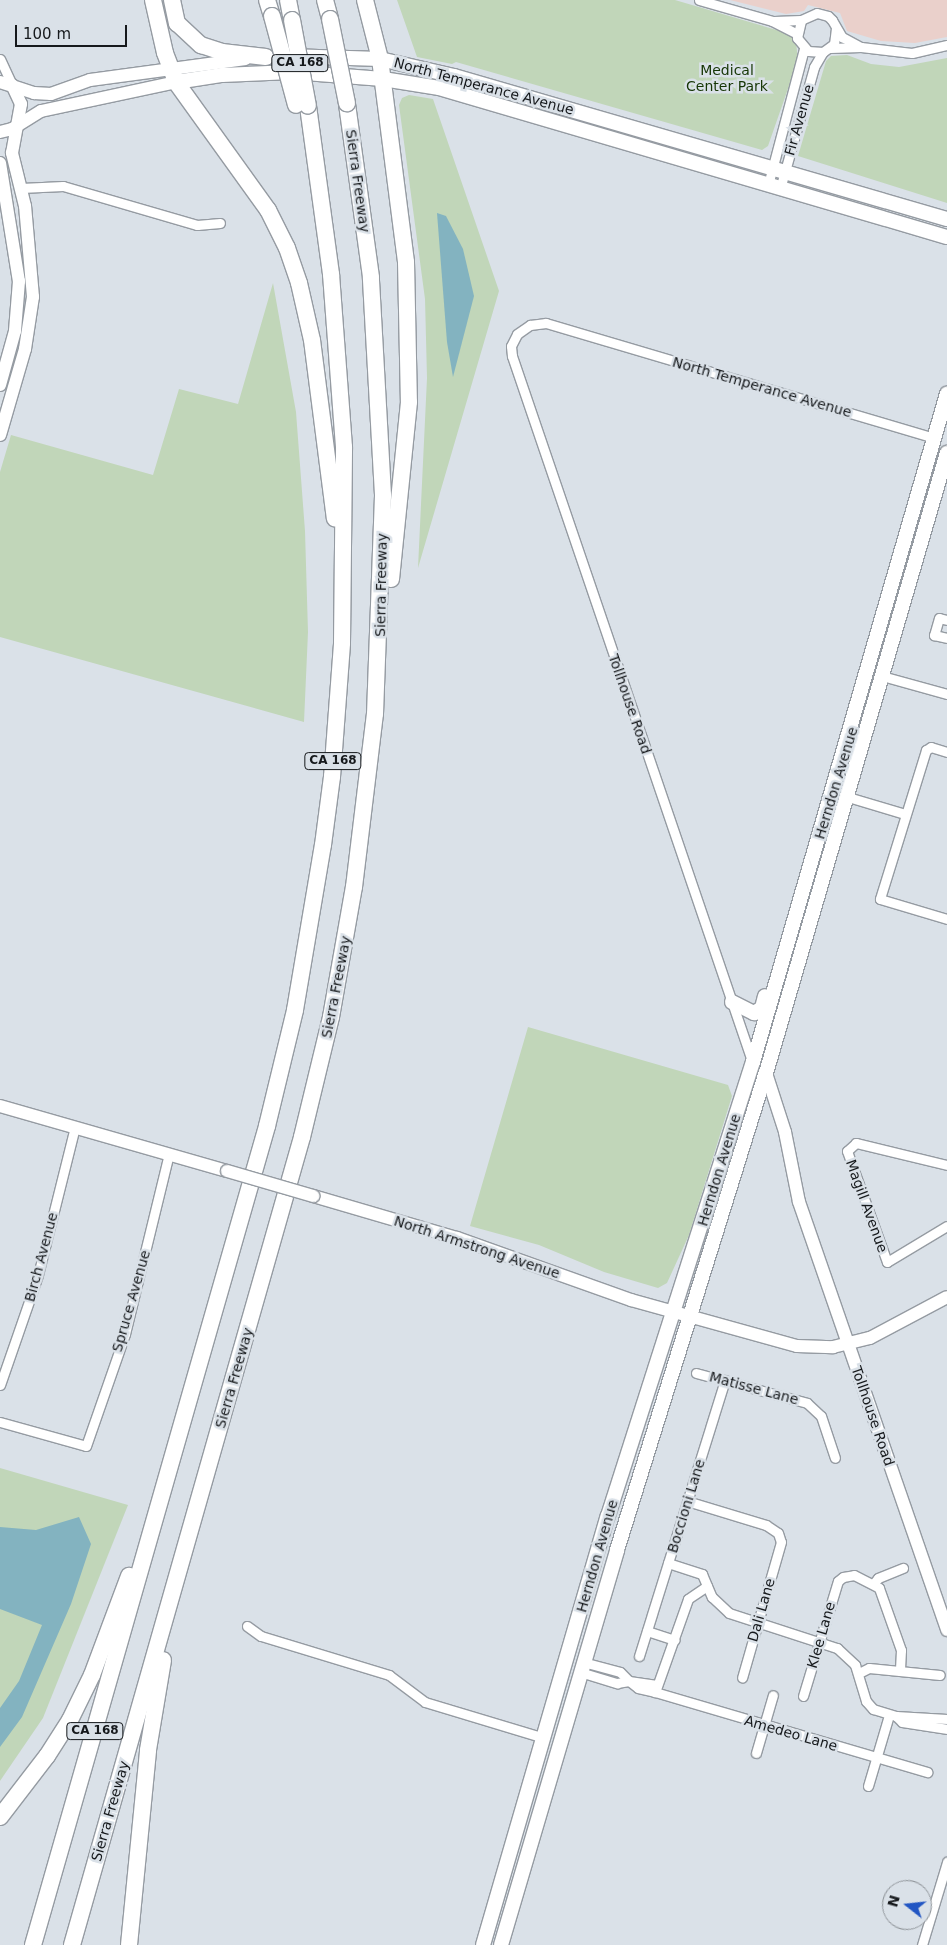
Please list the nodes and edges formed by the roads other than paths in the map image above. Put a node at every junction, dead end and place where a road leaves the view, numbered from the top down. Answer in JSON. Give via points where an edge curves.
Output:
{"nodes":[{"id":1,"x":152,"y":0,"type":"edge"},
{"id":2,"x":172,"y":0,"type":"edge"},
{"id":3,"x":288,"y":0,"type":"edge"},
{"id":4,"x":325,"y":0,"type":"edge"},
{"id":5,"x":365,"y":0,"type":"edge"},
{"id":6,"x":699,"y":0,"type":"edge"},
{"id":7,"x":269,"y":8,"type":"edge"},
{"id":8,"x":801,"y":20,"type":"junction"},
{"id":9,"x":772,"y":21,"type":"junction"},
{"id":10,"x":836,"y":28,"type":"junction"},
{"id":11,"x":797,"y":34,"type":"junction"},
{"id":12,"x":947,"y":45,"type":"edge"},
{"id":13,"x":861,"y":47,"type":"junction"},
{"id":14,"x":804,"y":48,"type":"junction"},
{"id":15,"x":826,"y":50,"type":"junction"},
{"id":16,"x":266,"y":57,"type":"junction"},
{"id":17,"x":0,"y":59,"type":"edge"},
{"id":18,"x":380,"y":59,"type":"junction"},
{"id":19,"x":173,"y":75,"type":"junction"},
{"id":20,"x":383,"y":79,"type":"junction"},
{"id":21,"x":6,"y":84,"type":"edge"},
{"id":22,"x":302,"y":106,"type":"junction"},
{"id":23,"x":17,"y":126,"type":"junction"},
{"id":24,"x":0,"y":132,"type":"edge"},
{"id":25,"x":0,"y":164,"type":"edge"},
{"id":26,"x":779,"y":170,"type":"junction"},
{"id":27,"x":774,"y":187,"type":"junction"},
{"id":28,"x":22,"y":188,"type":"junction"},
{"id":29,"x":947,"y":219,"type":"edge"},
{"id":30,"x":220,"y":223,"type":"dead end"},
{"id":31,"x":947,"y":237,"type":"edge"},
{"id":32,"x":511,"y":346,"type":"joint"},
{"id":33,"x":0,"y":385,"type":"edge"},
{"id":34,"x":947,"y":394,"type":"edge"},
{"id":35,"x":0,"y":435,"type":"edge"},
{"id":36,"x":934,"y":438,"type":"junction"},
{"id":37,"x":947,"y":453,"type":"edge"},
{"id":38,"x":947,"y":620,"type":"edge"},
{"id":39,"x":947,"y":638,"type":"edge"},
{"id":40,"x":379,"y":648,"type":"junction"},
{"id":41,"x":875,"y":676,"type":"junction"},
{"id":42,"x":947,"y":694,"type":"edge"},
{"id":43,"x":338,"y":709,"type":"junction"},
{"id":44,"x":947,"y":752,"type":"edge"},
{"id":45,"x":848,"y":797,"type":"junction"},
{"id":46,"x":905,"y":814,"type":"junction"},
{"id":47,"x":947,"y":919,"type":"edge"},
{"id":48,"x":780,"y":968,"type":"junction"},
{"id":49,"x":732,"y":1002,"type":"junction"},
{"id":50,"x":776,"y":1040,"type":"junction"},
{"id":51,"x":753,"y":1062,"type":"junction"},
{"id":52,"x":766,"y":1073,"type":"junction"},
{"id":53,"x":0,"y":1106,"type":"edge"},
{"id":54,"x":74,"y":1127,"type":"junction"},
{"id":55,"x":169,"y":1154,"type":"junction"},
{"id":56,"x":947,"y":1165,"type":"edge"},
{"id":57,"x":723,"y":1213,"type":"junction"},
{"id":58,"x":947,"y":1226,"type":"edge"},
{"id":59,"x":947,"y":1296,"type":"edge"},
{"id":60,"x":673,"y":1312,"type":"junction"},
{"id":61,"x":689,"y":1318,"type":"junction"},
{"id":62,"x":849,"y":1344,"type":"junction"},
{"id":63,"x":696,"y":1373,"type":"dead end"},
{"id":64,"x":725,"y":1380,"type":"junction"},
{"id":65,"x":0,"y":1385,"type":"edge"},
{"id":66,"x":0,"y":1422,"type":"edge"},
{"id":67,"x":835,"y":1458,"type":"dead end"},
{"id":68,"x":687,"y":1501,"type":"junction"},
{"id":69,"x":156,"y":1517,"type":"junction"},
{"id":70,"x":194,"y":1518,"type":"junction"},
{"id":71,"x":601,"y":1540,"type":"junction"},
{"id":72,"x":668,"y":1562,"type":"junction"},
{"id":73,"x":903,"y":1568,"type":"dead end"},
{"id":74,"x":874,"y":1583,"type":"junction"},
{"id":75,"x":707,"y":1586,"type":"junction"},
{"id":76,"x":757,"y":1623,"type":"junction"},
{"id":77,"x":247,"y":1626,"type":"dead end"},
{"id":78,"x":947,"y":1630,"type":"edge"},
{"id":79,"x":647,"y":1631,"type":"junction"},
{"id":80,"x":675,"y":1640,"type":"junction"},
{"id":81,"x":820,"y":1641,"type":"junction"},
{"id":82,"x":639,"y":1656,"type":"dead end"},
{"id":83,"x":582,"y":1667,"type":"junction"},
{"id":84,"x":900,"y":1670,"type":"junction"},
{"id":85,"x":859,"y":1673,"type":"junction"},
{"id":86,"x":940,"y":1675,"type":"dead end"},
{"id":87,"x":742,"y":1678,"type":"dead end"},
{"id":88,"x":656,"y":1689,"type":"junction"},
{"id":89,"x":773,"y":1695,"type":"dead end"},
{"id":90,"x":803,"y":1696,"type":"dead end"},
{"id":91,"x":893,"y":1715,"type":"junction"},
{"id":92,"x":947,"y":1719,"type":"edge"},
{"id":93,"x":921,"y":1722,"type":"junction"},
{"id":94,"x":764,"y":1726,"type":"junction"},
{"id":95,"x":947,"y":1729,"type":"edge"},
{"id":96,"x":544,"y":1738,"type":"junction"},
{"id":97,"x":756,"y":1753,"type":"dead end"},
{"id":98,"x":876,"y":1758,"type":"junction"},
{"id":99,"x":927,"y":1772,"type":"dead end"},
{"id":100,"x":868,"y":1786,"type":"dead end"},
{"id":101,"x":0,"y":1817,"type":"edge"},
{"id":102,"x":533,"y":1836,"type":"junction"},
{"id":103,"x":947,"y":1862,"type":"edge"},
{"id":104,"x":33,"y":1945,"type":"edge"},
{"id":105,"x":72,"y":1945,"type":"edge"},
{"id":106,"x":129,"y":1945,"type":"edge"},
{"id":107,"x":483,"y":1945,"type":"edge"},
{"id":108,"x":501,"y":1945,"type":"edge"},
{"id":109,"x":922,"y":1945,"type":"edge"}],
"edges":[{"from":1,"to":19,"type":"highway"},
{"from":2,"to":16,"type":"highway","via":[[177,23],[200,44],[222,52]]},
{"from":3,"to":22,"type":"highway","number":"CA 168","bridge":true},
{"from":4,"to":40,"type":"highway","name":"Sierra Freeway","number":"CA 168","bridge":true,"via":[[348,103],[370,277],[381,417],[383,495]]},
{"from":5,"to":18,"type":"highway"},
{"from":6,"to":9,"type":"street"},
{"from":7,"to":22,"type":"highway","bridge":true},
{"from":8,"to":9,"type":"street"},
{"from":8,"to":10,"type":"street","via":[[811,14],[822,14]]},
{"from":8,"to":11,"type":"street"},
{"from":9,"to":11,"type":"street"},
{"from":10,"to":13,"type":"street","via":[[842,37]]},
{"from":10,"to":15,"type":"street","via":[[836,39]]},
{"from":11,"to":14,"type":"street"},
{"from":12,"to":13,"type":"street","via":[[912,53]]},
{"from":13,"to":15,"type":"street"},
{"from":14,"to":15,"type":"street"},
{"from":14,"to":26,"type":"street"},
{"from":15,"to":26,"type":"street","name":"Fir Avenue","via":[[814,67]]},
{"from":16,"to":18,"type":"main road","name":"North Temperance Avenue","via":[[317,55]]},
{"from":16,"to":19,"type":"street","name":"North Temperance Avenue"},
{"from":17,"to":21,"type":"street"},
{"from":18,"to":20,"type":"highway"},
{"from":18,"to":26,"type":"main road","name":"North Temperance Avenue","via":[[454,76]]},
{"from":19,"to":20,"type":"main road","name":"North Temperance Avenue","via":[[269,72]]},
{"from":19,"to":21,"type":"street","name":"North Temperance Avenue","via":[[90,80],[51,94],[34,93]]},
{"from":19,"to":23,"type":"street","name":"North Temperance Avenue","via":[[41,110]]},
{"from":19,"to":43,"type":"highway","via":[[268,210],[287,248],[299,283],[312,340],[332,486],[338,566]]},
{"from":20,"to":27,"type":"main road","name":"North Temperance Avenue","via":[[472,97]]},
{"from":20,"to":40,"type":"highway","via":[[406,262],[409,402],[388,608]]},
{"from":21,"to":23,"type":"street","via":[[21,104]]},
{"from":22,"to":43,"type":"highway","number":"CA 168","via":[[322,197],[344,447],[345,578]]},
{"from":23,"to":24,"type":"street","name":"North Temperance Avenue"},
{"from":23,"to":28,"type":"street","via":[[12,153]]},
{"from":25,"to":33,"type":"street","via":[[19,281],[15,331]]},
{"from":26,"to":27,"type":"street","name":"Fir Avenue"},
{"from":26,"to":29,"type":"main road","name":"North Temperance Avenue"},
{"from":27,"to":31,"type":"main road","name":"North Temperance Avenue"},
{"from":28,"to":30,"type":"street","via":[[62,186],[197,225]]},
{"from":28,"to":35,"type":"street","via":[[32,256],[32,311]]},
{"from":32,"to":36,"type":"street","name":"North Temperance Avenue","via":[[517,334],[530,325],[546,324]]},
{"from":32,"to":49,"type":"street","name":"Tollhouse Road","via":[[515,366]]},
{"from":34,"to":36,"type":"main road","name":"Herndon Avenue"},
{"from":36,"to":41,"type":"main road","name":"Herndon Avenue","via":[[899,566]]},
{"from":37,"to":41,"type":"main road","name":"Herndon Avenue"},
{"from":38,"to":39,"type":"street","via":[[939,618],[934,635]]},
{"from":40,"to":70,"type":"highway","name":"Sierra Freeway","number":"CA 168","via":[[362,834],[331,1017],[302,1137]]},
{"from":41,"to":42,"type":"street"},
{"from":41,"to":45,"type":"main road","name":"Herndon Avenue","via":[[856,738]]},
{"from":41,"to":48,"type":"main road","name":"Herndon Avenue"},
{"from":43,"to":69,"type":"highway","number":"CA 168","via":[[323,845],[288,1039],[242,1219]]},
{"from":44,"to":46,"type":"street","via":[[930,747],[926,750]]},
{"from":45,"to":46,"type":"street"},
{"from":45,"to":50,"type":"main road","name":"Herndon Avenue"},
{"from":46,"to":47,"type":"street","via":[[880,899]]},
{"from":48,"to":49,"type":"main road","via":[[772,976],[758,1012],[745,1011]]},
{"from":48,"to":50,"type":"main road","via":[[783,979],[768,1032]]},
{"from":48,"to":51,"type":"main road","name":"Herndon Avenue"},
{"from":49,"to":51,"type":"street","name":"Tollhouse Road"},
{"from":50,"to":52,"type":"main road","name":"Herndon Avenue"},
{"from":51,"to":57,"type":"main road","via":[[756,1076],[717,1202]]},
{"from":51,"to":60,"type":"main road","name":"Herndon Avenue"},
{"from":52,"to":57,"type":"main road","name":"Herndon Avenue"},
{"from":52,"to":62,"type":"street","name":"Tollhouse Road","via":[[786,1132],[799,1202]]},
{"from":53,"to":54,"type":"street","name":"North Armstrong Avenue"},
{"from":54,"to":55,"type":"street","name":"North Armstrong Avenue"},
{"from":54,"to":65,"type":"street","name":"Birch Avenue","via":[[38,1275]]},
{"from":55,"to":60,"type":"street","name":"North Armstrong Avenue","bridge":true,"via":[[457,1238]]},
{"from":55,"to":66,"type":"street","name":"Spruce Avenue","via":[[125,1334],[86,1446]]},
{"from":56,"to":58,"type":"street","name":"Magill Avenue","via":[[856,1143],[847,1151],[887,1262]]},
{"from":57,"to":61,"type":"main road","name":"Herndon Avenue"},
{"from":59,"to":62,"type":"street","name":"North Armstrong Avenue","via":[[893,1328]]},
{"from":60,"to":61,"type":"street","name":"North Armstrong Avenue"},
{"from":60,"to":71,"type":"main road","name":"Herndon Avenue"},
{"from":61,"to":62,"type":"street","name":"North Armstrong Avenue","via":[[798,1346]]},
{"from":61,"to":83,"type":"main road","name":"Herndon Avenue"},
{"from":62,"to":78,"type":"street","name":"Tollhouse Road"},
{"from":63,"to":64,"type":"street","name":"Matisse Lane"},
{"from":64,"to":67,"type":"street","name":"Matisse Lane","via":[[807,1403],[821,1416]]},
{"from":64,"to":68,"type":"street","name":"Boccioni Lane"},
{"from":68,"to":72,"type":"street","name":"Boccioni Lane"},
{"from":68,"to":76,"type":"street","name":"Dali Lane","via":[[766,1524],[778,1533],[781,1542]]},
{"from":69,"to":101,"type":"highway","via":[[141,1544],[92,1676],[70,1720]]},
{"from":69,"to":104,"type":"highway","number":"CA 168"},
{"from":70,"to":105,"type":"highway","name":"Sierra Freeway","number":"CA 168"},
{"from":70,"to":106,"type":"highway","via":[[156,1698]]},
{"from":71,"to":83,"type":"main road","via":[[592,1597],[575,1658]]},
{"from":71,"to":96,"type":"main road","name":"Herndon Avenue"},
{"from":72,"to":75,"type":"street","via":[[698,1571]]},
{"from":72,"to":79,"type":"street","name":"Boccioni Lane"},
{"from":73,"to":74,"type":"street","via":[[878,1578]]},
{"from":74,"to":81,"type":"street","name":"Klee Lane","via":[[854,1575],[838,1581]]},
{"from":74,"to":84,"type":"street","via":[[900,1650]]},
{"from":75,"to":76,"type":"street","via":[[712,1597],[730,1613]]},
{"from":75,"to":80,"type":"street","via":[[688,1599]]},
{"from":76,"to":81,"type":"street"},
{"from":76,"to":87,"type":"street","name":"Dali Lane"},
{"from":77,"to":96,"type":"street","via":[[261,1636],[390,1675],[425,1702]]},
{"from":79,"to":80,"type":"street"},
{"from":79,"to":82,"type":"street","name":"Boccioni Lane"},
{"from":80,"to":88,"type":"street"},
{"from":81,"to":85,"type":"street","via":[[846,1654]]},
{"from":81,"to":90,"type":"street","name":"Klee Lane"},
{"from":83,"to":88,"type":"street","name":"Amedeo Lane","via":[[617,1683],[629,1681]]},
{"from":83,"to":102,"type":"main road","name":"Herndon Avenue"},
{"from":84,"to":85,"type":"street","via":[[869,1668]]},
{"from":84,"to":86,"type":"street"},
{"from":85,"to":91,"type":"street","via":[[866,1701],[873,1709]]},
{"from":88,"to":94,"type":"street","name":"Amedeo Lane"},
{"from":89,"to":94,"type":"street"},
{"from":91,"to":93,"type":"street","via":[[902,1722]]},
{"from":91,"to":98,"type":"street"},
{"from":92,"to":93,"type":"street"},
{"from":93,"to":95,"type":"street"},
{"from":94,"to":97,"type":"street"},
{"from":94,"to":98,"type":"street","name":"Amedeo Lane"},
{"from":96,"to":102,"type":"main road","via":[[549,1749],[535,1798]]},
{"from":96,"to":107,"type":"main road","name":"Herndon Avenue"},
{"from":98,"to":99,"type":"street","name":"Amedeo Lane"},
{"from":98,"to":100,"type":"street"},
{"from":102,"to":108,"type":"main road","name":"Herndon Avenue"},
{"from":103,"to":109,"type":"street"}]}
